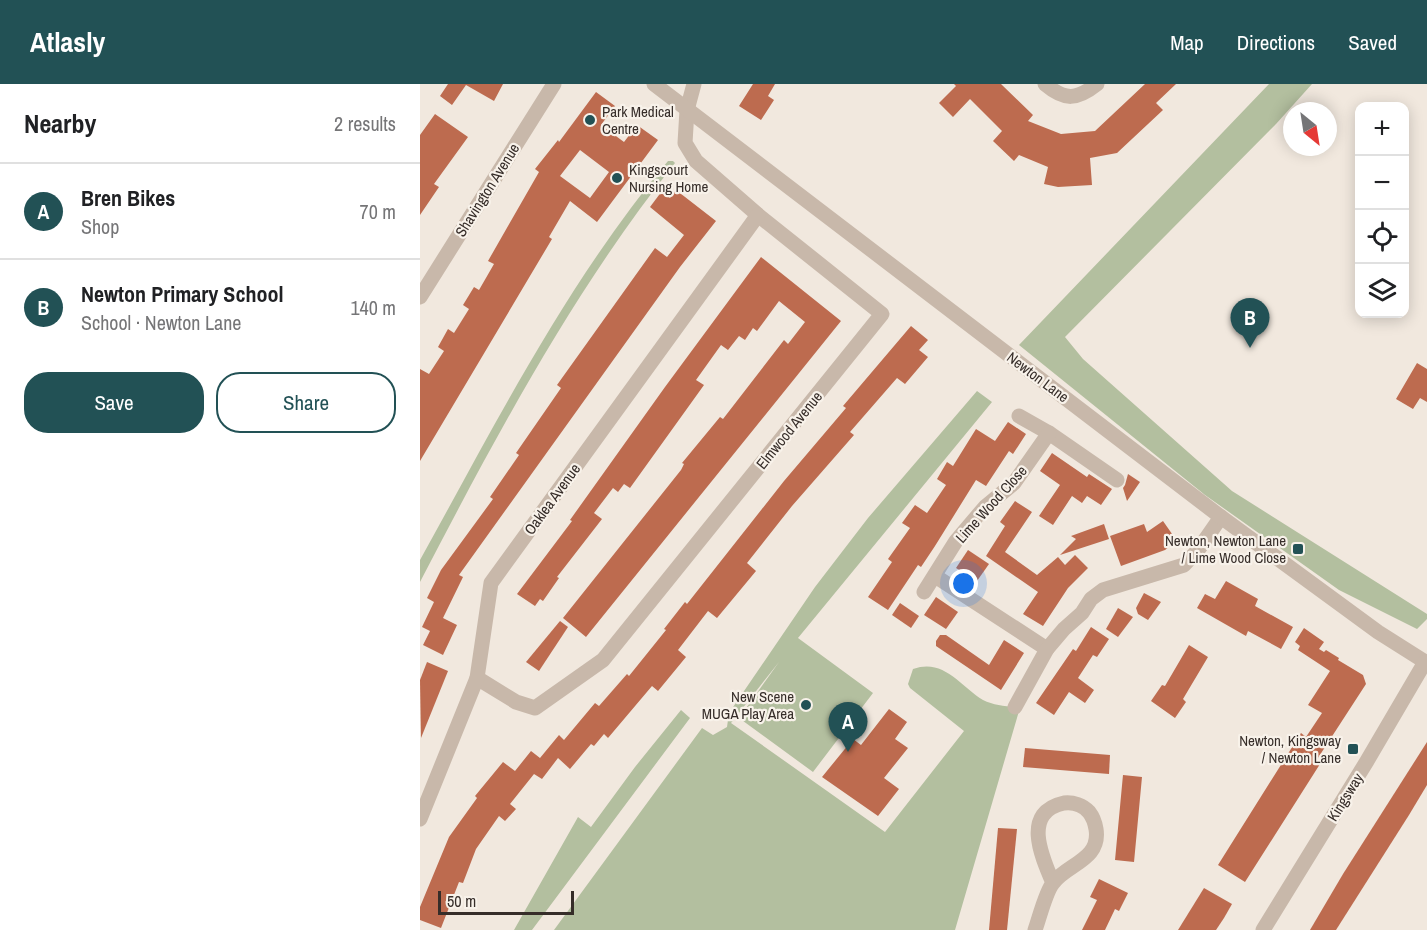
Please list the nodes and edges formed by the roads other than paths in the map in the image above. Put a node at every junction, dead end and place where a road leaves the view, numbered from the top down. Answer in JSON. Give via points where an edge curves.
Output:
{"nodes":[{"id":1,"x":554,"y":84,"type":"edge"},
{"id":2,"x":654,"y":84,"type":"edge"},
{"id":3,"x":694,"y":84,"type":"edge"},
{"id":4,"x":1045,"y":84,"type":"edge"},
{"id":5,"x":1097,"y":84,"type":"edge"},
{"id":6,"x":687,"y":110,"type":"junction"},
{"id":7,"x":758,"y":214,"type":"junction"},
{"id":8,"x":420,"y":297,"type":"edge"},
{"id":9,"x":1019,"y":416,"type":"dead end"},
{"id":10,"x":1049,"y":433,"type":"junction"},
{"id":11,"x":1117,"y":480,"type":"dead end"},
{"id":12,"x":1221,"y":517,"type":"junction"},
{"id":13,"x":935,"y":576,"type":"junction"},
{"id":14,"x":924,"y":592,"type":"dead end"},
{"id":15,"x":1047,"y":649,"type":"junction"},
{"id":16,"x":1426,"y":661,"type":"edge"},
{"id":17,"x":477,"y":678,"type":"junction"},
{"id":18,"x":1015,"y":707,"type":"dead end"},
{"id":19,"x":420,"y":819,"type":"edge"},
{"id":20,"x":1053,"y":883,"type":"junction"},
{"id":21,"x":1035,"y":930,"type":"edge"},
{"id":22,"x":1263,"y":930,"type":"edge"}],
"edges":[{"from":1,"to":8,"type":"street","name":"Shavington Avenue"},
{"from":2,"to":6,"type":"street","name":"Newton Lane"},
{"from":3,"to":6,"type":"street","name":"Elmwood Avenue"},
{"from":4,"to":5,"type":"street","via":[[1073,98]]},
{"from":6,"to":7,"type":"street","name":"Elmwood Avenue","via":[[685,143],[696,161]]},
{"from":6,"to":12,"type":"street","name":"Newton Lane"},
{"from":7,"to":17,"type":"street","name":"Oaklea Avenue","via":[[491,583]]},
{"from":7,"to":17,"type":"street","name":"Elmwood Avenue","via":[[882,314],[603,660],[535,708],[516,702]]},
{"from":9,"to":10,"type":"street"},
{"from":10,"to":11,"type":"street"},
{"from":10,"to":13,"type":"street","name":"Lime Wood Close","via":[[1014,483],[985,507],[956,541]]},
{"from":12,"to":15,"type":"street","via":[[1184,565],[1103,590]]},
{"from":12,"to":16,"type":"street","name":"Newton Lane","via":[[1378,632]]},
{"from":13,"to":14,"type":"street","name":"Lime Wood Close"},
{"from":13,"to":15,"type":"street"},
{"from":15,"to":18,"type":"street"},
{"from":16,"to":22,"type":"street","name":"Kingsway"},
{"from":17,"to":19,"type":"street","name":"Oaklea Avenue"},
{"from":20,"to":20,"type":"street","via":[[1045,864],[1038,824],[1042,813],[1068,802],[1089,812],[1097,837],[1081,862]]},
{"from":20,"to":21,"type":"street"}]}
